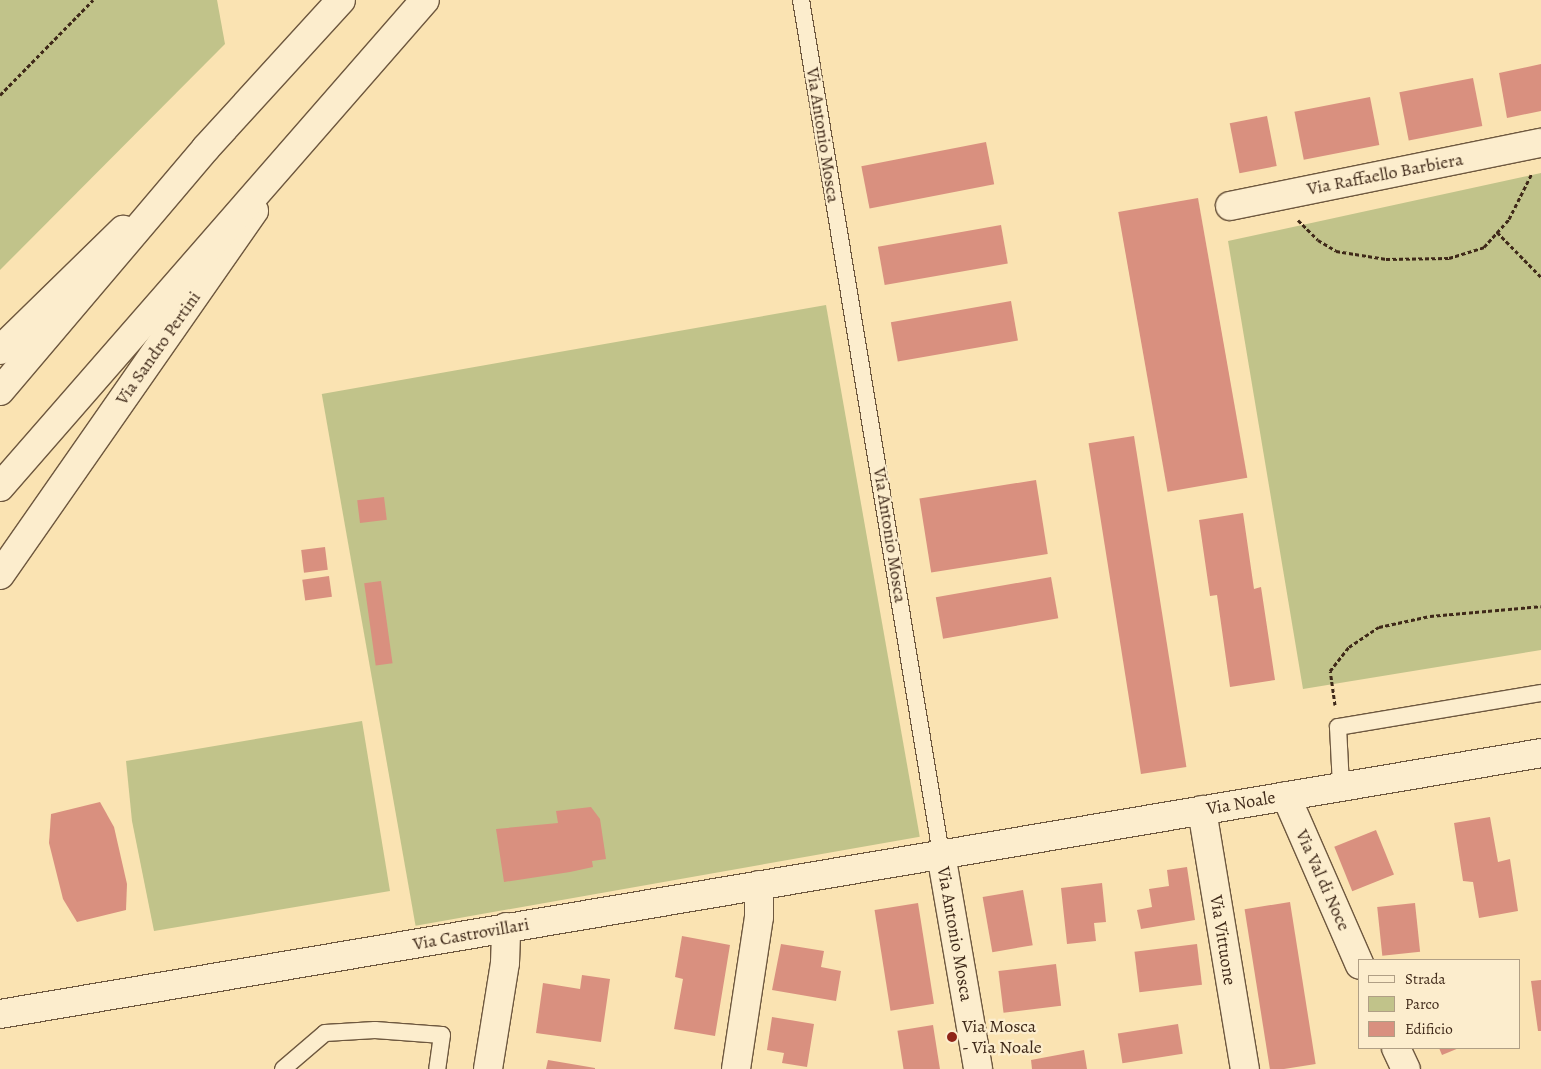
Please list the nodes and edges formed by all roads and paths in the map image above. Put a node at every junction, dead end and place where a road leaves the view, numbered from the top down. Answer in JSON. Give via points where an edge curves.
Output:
{"nodes":[{"id":1,"x":94,"y":0,"type":"edge"},
{"id":2,"x":341,"y":0,"type":"edge"},
{"id":3,"x":425,"y":0,"type":"edge"},
{"id":4,"x":801,"y":0,"type":"edge"},
{"id":5,"x":0,"y":95,"type":"edge"},
{"id":6,"x":317,"y":121,"type":"junction"},
{"id":7,"x":1541,"y":143,"type":"edge"},
{"id":8,"x":206,"y":148,"type":"junction"},
{"id":9,"x":1533,"y":171,"type":"dead end"},
{"id":10,"x":1275,"y":196,"type":"junction"},
{"id":11,"x":1230,"y":206,"type":"dead end"},
{"id":12,"x":1497,"y":232,"type":"junction"},
{"id":13,"x":1541,"y":277,"type":"edge"},
{"id":14,"x":0,"y":350,"type":"edge"},
{"id":15,"x":0,"y":391,"type":"edge"},
{"id":16,"x":0,"y":487,"type":"edge"},
{"id":17,"x":0,"y":575,"type":"edge"},
{"id":18,"x":1541,"y":606,"type":"edge"},
{"id":19,"x":1541,"y":693,"type":"edge"},
{"id":20,"x":1338,"y":727,"type":"junction"},
{"id":21,"x":1541,"y":753,"type":"edge"},
{"id":22,"x":1341,"y":786,"type":"junction"},
{"id":23,"x":1286,"y":796,"type":"junction"},
{"id":24,"x":1202,"y":810,"type":"junction"},
{"id":25,"x":941,"y":854,"type":"junction"},
{"id":26,"x":759,"y":885,"type":"junction"},
{"id":27,"x":506,"y":927,"type":"junction"},
{"id":28,"x":1358,"y":959,"type":"edge"},
{"id":29,"x":0,"y":1014,"type":"edge"},
{"id":30,"x":1396,"y":1049,"type":"edge"},
{"id":31,"x":289,"y":1067,"type":"edge"},
{"id":32,"x":437,"y":1069,"type":"edge"},
{"id":33,"x":488,"y":1069,"type":"edge"},
{"id":34,"x":736,"y":1069,"type":"edge"},
{"id":35,"x":978,"y":1069,"type":"edge"},
{"id":36,"x":1245,"y":1069,"type":"edge"},
{"id":37,"x":1406,"y":1069,"type":"edge"}],
"edges":[{"from":1,"to":5,"type":"path"},
{"from":2,"to":8,"type":"street"},
{"from":3,"to":6,"type":"street","name":"Via Sandro Pertini"},
{"from":4,"to":25,"type":"lane","name":"Via Antonio Mosca"},
{"from":6,"to":16,"type":"street","name":"Via Sandro Pertini"},
{"from":6,"to":17,"type":"street","name":"Via Sandro Pertini"},
{"from":7,"to":10,"type":"street","name":"Via Raffaello Barbiera"},
{"from":8,"to":14,"type":"street"},
{"from":8,"to":15,"type":"street"},
{"from":9,"to":12,"type":"path","via":[[1509,219]]},
{"from":10,"to":11,"type":"street","name":"Via Raffaello Barbiera"},
{"from":10,"to":12,"type":"path","via":[[1318,240],[1336,251],[1370,256],[1449,258],[1484,247]]},
{"from":12,"to":13,"type":"path"},
{"from":18,"to":20,"type":"path","via":[[1430,616],[1379,627],[1349,648],[1330,672]]},
{"from":19,"to":20,"type":"lane"},
{"from":20,"to":22,"type":"lane"},
{"from":21,"to":22,"type":"street","name":"Via Noale"},
{"from":22,"to":23,"type":"street","name":"Via Noale"},
{"from":23,"to":24,"type":"street","name":"Via Noale"},
{"from":23,"to":28,"type":"street","name":"Via Val di Noce"},
{"from":24,"to":25,"type":"street","name":"Via Noale"},
{"from":24,"to":36,"type":"street","name":"Via Vittuone"},
{"from":25,"to":26,"type":"street","name":"Via Castrovillari"},
{"from":25,"to":35,"type":"street","name":"Via Antonio Mosca"},
{"from":26,"to":27,"type":"street","name":"Via Castrovillari"},
{"from":26,"to":34,"type":"street","via":[[759,917]]},
{"from":27,"to":29,"type":"street","name":"Via Castrovillari"},
{"from":27,"to":33,"type":"street","via":[[505,962]]},
{"from":30,"to":37,"type":"street"},
{"from":31,"to":32,"type":"lane","via":[[325,1034],[375,1030],[442,1035]]}]}
